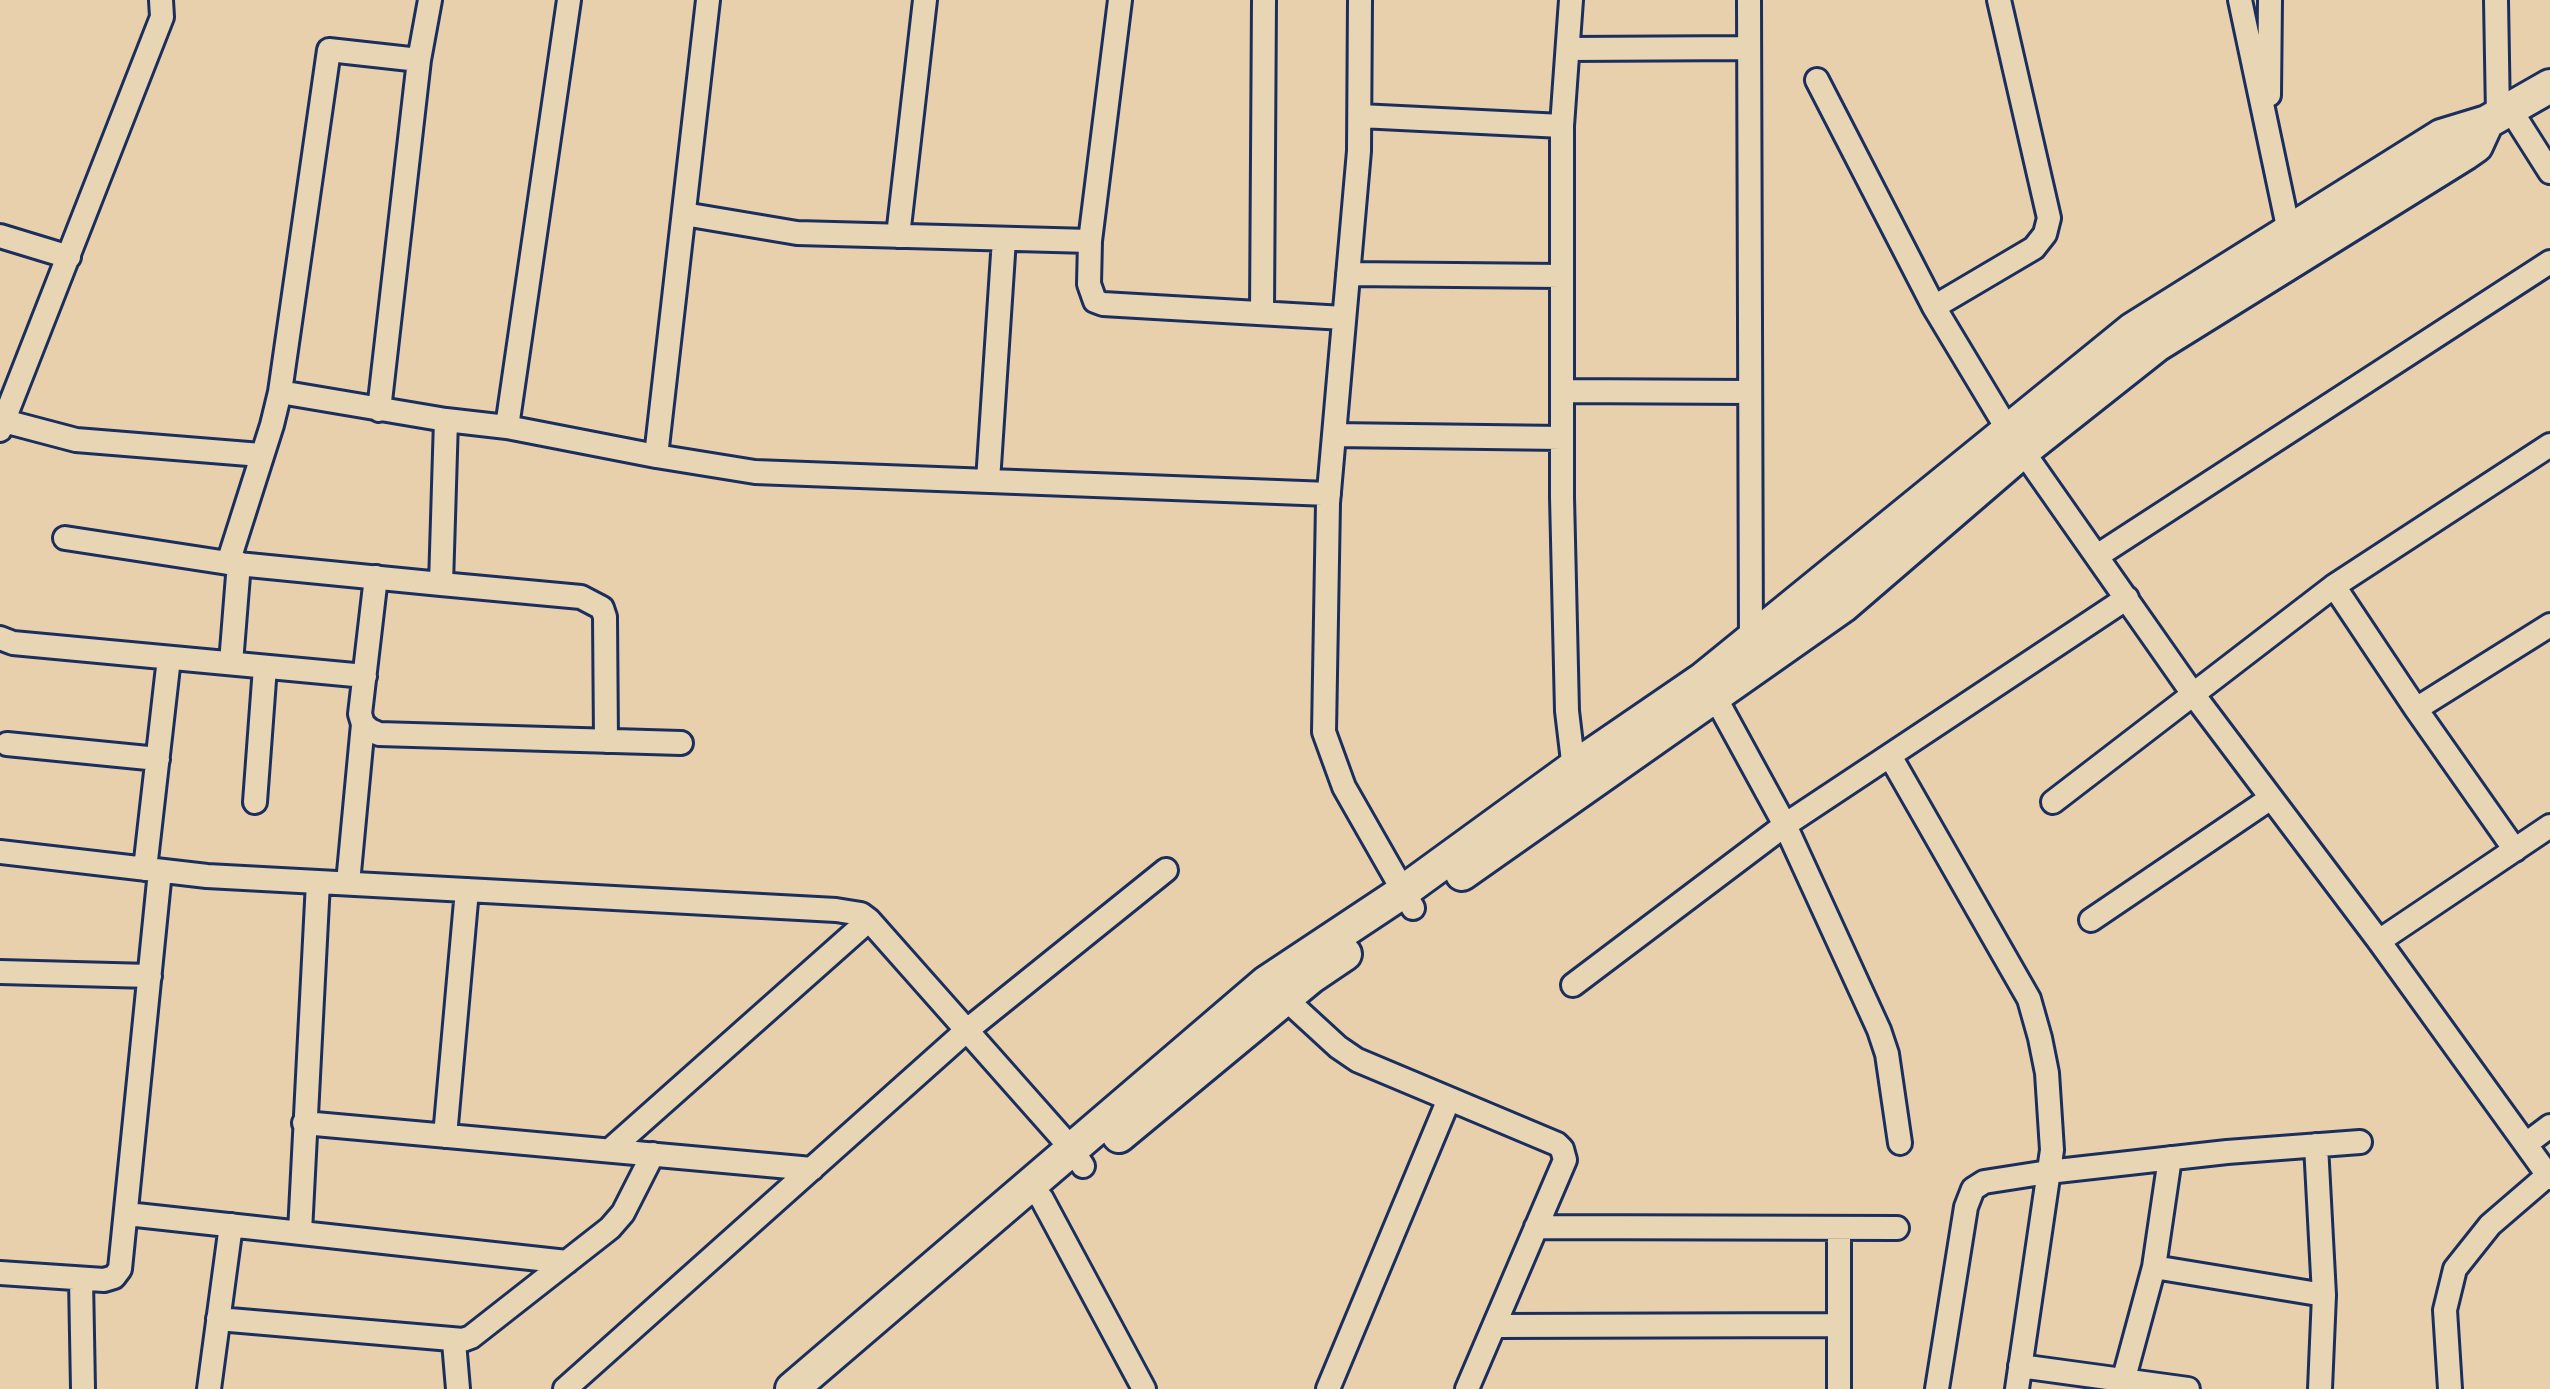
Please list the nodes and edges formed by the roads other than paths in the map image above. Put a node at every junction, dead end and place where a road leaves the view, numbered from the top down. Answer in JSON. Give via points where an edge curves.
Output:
{"nodes":[{"id":1,"x":161,"y":0,"type":"edge"},
{"id":2,"x":430,"y":0,"type":"edge"},
{"id":3,"x":569,"y":0,"type":"edge"},
{"id":4,"x":708,"y":0,"type":"edge"},
{"id":5,"x":925,"y":0,"type":"edge"},
{"id":6,"x":1120,"y":0,"type":"edge"},
{"id":7,"x":1264,"y":0,"type":"edge"},
{"id":8,"x":1360,"y":0,"type":"edge"},
{"id":9,"x":1571,"y":0,"type":"edge"},
{"id":10,"x":1749,"y":0,"type":"edge"},
{"id":11,"x":1999,"y":0,"type":"edge"},
{"id":12,"x":2240,"y":0,"type":"edge"},
{"id":13,"x":2270,"y":0,"type":"edge"},
{"id":14,"x":2496,"y":0,"type":"edge"},
{"id":15,"x":1749,"y":48,"type":"junction"},
{"id":16,"x":1569,"y":49,"type":"junction"},
{"id":17,"x":419,"y":60,"type":"junction"},
{"id":18,"x":1817,"y":80,"type":"dead end"},
{"id":19,"x":2550,"y":86,"type":"edge"},
{"id":20,"x":2498,"y":115,"type":"junction"},
{"id":21,"x":1360,"y":116,"type":"junction"},
{"id":22,"x":1562,"y":126,"type":"junction"},
{"id":23,"x":2268,"y":137,"type":"junction"},
{"id":24,"x":2550,"y":172,"type":"edge"},
{"id":25,"x":684,"y":214,"type":"junction"},
{"id":26,"x":0,"y":236,"type":"edge"},
{"id":27,"x":898,"y":236,"type":"junction"},
{"id":28,"x":1004,"y":239,"type":"junction"},
{"id":29,"x":1090,"y":241,"type":"junction"},
{"id":30,"x":2292,"y":245,"type":"junction"},
{"id":31,"x":71,"y":252,"type":"junction"},
{"id":32,"x":2550,"y":262,"type":"edge"},
{"id":33,"x":1348,"y":274,"type":"junction"},
{"id":34,"x":1562,"y":276,"type":"junction"},
{"id":35,"x":1934,"y":307,"type":"junction"},
{"id":36,"x":1262,"y":313,"type":"junction"},
{"id":37,"x":1344,"y":318,"type":"junction"},
{"id":38,"x":1562,"y":391,"type":"junction"},
{"id":39,"x":280,"y":392,"type":"junction"},
{"id":40,"x":1750,"y":392,"type":"junction"},
{"id":41,"x":379,"y":410,"type":"junction"},
{"id":42,"x":446,"y":420,"type":"junction"},
{"id":43,"x":2,"y":426,"type":"edge"},
{"id":44,"x":507,"y":427,"type":"junction"},
{"id":45,"x":1334,"y":435,"type":"junction"},
{"id":46,"x":1562,"y":438,"type":"junction"},
{"id":47,"x":2016,"y":441,"type":"junction"},
{"id":48,"x":2550,"y":445,"type":"edge"},
{"id":49,"x":262,"y":452,"type":"junction"},
{"id":50,"x":656,"y":456,"type":"junction"},
{"id":51,"x":988,"y":481,"type":"junction"},
{"id":52,"x":1329,"y":494,"type":"junction"},
{"id":53,"x":65,"y":538,"type":"dead end"},
{"id":54,"x":2097,"y":556,"type":"junction"},
{"id":55,"x":234,"y":563,"type":"junction"},
{"id":56,"x":376,"y":577,"type":"junction"},
{"id":57,"x":441,"y":584,"type":"junction"},
{"id":58,"x":2334,"y":586,"type":"junction"},
{"id":59,"x":2127,"y":598,"type":"junction"},
{"id":60,"x":2550,"y":625,"type":"edge"},
{"id":61,"x":0,"y":638,"type":"edge"},
{"id":62,"x":1751,"y":655,"type":"junction"},
{"id":63,"x":169,"y":658,"type":"junction"},
{"id":64,"x":231,"y":663,"type":"junction"},
{"id":65,"x":265,"y":667,"type":"junction"},
{"id":66,"x":365,"y":676,"type":"junction"},
{"id":67,"x":2193,"y":694,"type":"junction"},
{"id":68,"x":1715,"y":697,"type":"junction"},
{"id":69,"x":2416,"y":709,"type":"junction"},
{"id":70,"x":363,"y":724,"type":"junction"},
{"id":71,"x":606,"y":741,"type":"junction"},
{"id":72,"x":681,"y":743,"type":"dead end"},
{"id":73,"x":7,"y":744,"type":"dead end"},
{"id":74,"x":1890,"y":756,"type":"junction"},
{"id":75,"x":158,"y":759,"type":"junction"},
{"id":76,"x":1576,"y":781,"type":"junction"},
{"id":77,"x":2271,"y":798,"type":"junction"},
{"id":78,"x":255,"y":802,"type":"dead end"},
{"id":79,"x":2053,"y":802,"type":"dead end"},
{"id":80,"x":1785,"y":825,"type":"junction"},
{"id":81,"x":2550,"y":826,"type":"edge"},
{"id":82,"x":2515,"y":850,"type":"junction"},
{"id":83,"x":0,"y":852,"type":"edge"},
{"id":84,"x":152,"y":870,"type":"junction"},
{"id":85,"x":1166,"y":870,"type":"dead end"},
{"id":86,"x":318,"y":882,"type":"junction"},
{"id":87,"x":348,"y":883,"type":"junction"},
{"id":88,"x":467,"y":890,"type":"junction"},
{"id":89,"x":1408,"y":899,"type":"junction"},
{"id":90,"x":869,"y":920,"type":"junction"},
{"id":91,"x":2091,"y":920,"type":"dead end"},
{"id":92,"x":2379,"y":941,"type":"junction"},
{"id":93,"x":0,"y":972,"type":"edge"},
{"id":94,"x":150,"y":976,"type":"junction"},
{"id":95,"x":1288,"y":981,"type":"junction"},
{"id":96,"x":1573,"y":985,"type":"dead end"},
{"id":97,"x":966,"y":1031,"type":"junction"},
{"id":98,"x":1449,"y":1099,"type":"junction"},
{"id":99,"x":304,"y":1123,"type":"junction"},
{"id":100,"x":2550,"y":1126,"type":"edge"},
{"id":101,"x":445,"y":1136,"type":"junction"},
{"id":102,"x":2360,"y":1142,"type":"dead end"},
{"id":103,"x":1900,"y":1143,"type":"dead end"},
{"id":104,"x":2526,"y":1144,"type":"junction"},
{"id":105,"x":2316,"y":1145,"type":"junction"},
{"id":106,"x":610,"y":1150,"type":"junction"},
{"id":107,"x":653,"y":1154,"type":"junction"},
{"id":108,"x":1077,"y":1157,"type":"junction"},
{"id":109,"x":2170,"y":1158,"type":"junction"},
{"id":110,"x":812,"y":1169,"type":"junction"},
{"id":111,"x":2048,"y":1172,"type":"junction"},
{"id":112,"x":2549,"y":1176,"type":"edge"},
{"id":113,"x":1036,"y":1192,"type":"junction"},
{"id":114,"x":127,"y":1214,"type":"junction"},
{"id":115,"x":231,"y":1225,"type":"junction"},
{"id":116,"x":1536,"y":1227,"type":"junction"},
{"id":117,"x":1839,"y":1228,"type":"junction"},
{"id":118,"x":1897,"y":1228,"type":"dead end"},
{"id":119,"x":300,"y":1232,"type":"junction"},
{"id":120,"x":567,"y":1262,"type":"junction"},
{"id":121,"x":2154,"y":1267,"type":"junction"},
{"id":122,"x":0,"y":1273,"type":"edge"},
{"id":123,"x":81,"y":1279,"type":"junction"},
{"id":124,"x":2324,"y":1295,"type":"junction"},
{"id":125,"x":218,"y":1319,"type":"junction"},
{"id":126,"x":1839,"y":1325,"type":"junction"},
{"id":127,"x":1494,"y":1326,"type":"junction"},
{"id":128,"x":454,"y":1342,"type":"junction"},
{"id":129,"x":2020,"y":1366,"type":"junction"},
{"id":130,"x":2121,"y":1384,"type":"edge"},
{"id":131,"x":83,"y":1389,"type":"edge"},
{"id":132,"x":209,"y":1389,"type":"edge"},
{"id":133,"x":458,"y":1389,"type":"edge"},
{"id":134,"x":565,"y":1389,"type":"edge"},
{"id":135,"x":792,"y":1389,"type":"edge"},
{"id":136,"x":822,"y":1389,"type":"edge"},
{"id":137,"x":1144,"y":1389,"type":"edge"},
{"id":138,"x":1328,"y":1389,"type":"edge"},
{"id":139,"x":1467,"y":1389,"type":"edge"},
{"id":140,"x":1839,"y":1389,"type":"edge"},
{"id":141,"x":1937,"y":1389,"type":"edge"},
{"id":142,"x":2017,"y":1389,"type":"edge"},
{"id":143,"x":2188,"y":1389,"type":"edge"},
{"id":144,"x":2320,"y":1389,"type":"edge"},
{"id":145,"x":2450,"y":1389,"type":"edge"}],
"edges":[{"from":1,"to":31,"type":"street","via":[[162,17]]},
{"from":2,"to":17,"type":"street"},
{"from":3,"to":44,"type":"street"},
{"from":4,"to":25,"type":"street"},
{"from":5,"to":27,"type":"street"},
{"from":6,"to":29,"type":"street"},
{"from":7,"to":36,"type":"street"},
{"from":8,"to":21,"type":"street"},
{"from":9,"to":16,"type":"street"},
{"from":10,"to":15,"type":"street"},
{"from":11,"to":35,"type":"street","via":[[2049,218],[2034,248]]},
{"from":12,"to":23,"type":"street"},
{"from":13,"to":23,"type":"street"},
{"from":14,"to":20,"type":"street"},
{"from":15,"to":16,"type":"street"},
{"from":15,"to":40,"type":"street"},
{"from":16,"to":22,"type":"street"},
{"from":17,"to":39,"type":"street","via":[[329,50]]},
{"from":17,"to":41,"type":"street"},
{"from":18,"to":35,"type":"street"},
{"from":19,"to":20,"type":"street"},
{"from":20,"to":24,"type":"street"},
{"from":20,"to":30,"type":"street","via":[[2441,136]]},
{"from":21,"to":22,"type":"street"},
{"from":21,"to":33,"type":"street"},
{"from":22,"to":34,"type":"street"},
{"from":23,"to":30,"type":"street"},
{"from":25,"to":27,"type":"street","via":[[785,232]]},
{"from":25,"to":50,"type":"street"},
{"from":26,"to":31,"type":"street"},
{"from":27,"to":28,"type":"street"},
{"from":28,"to":29,"type":"street"},
{"from":28,"to":51,"type":"street"},
{"from":29,"to":36,"type":"street","via":[[1095,301]]},
{"from":30,"to":47,"type":"street","via":[[2142,322]]},
{"from":31,"to":43,"type":"street"},
{"from":32,"to":54,"type":"street"},
{"from":33,"to":34,"type":"street"},
{"from":33,"to":37,"type":"street"},
{"from":34,"to":38,"type":"street"},
{"from":35,"to":47,"type":"street"},
{"from":36,"to":37,"type":"street"},
{"from":37,"to":45,"type":"street"},
{"from":38,"to":40,"type":"street"},
{"from":38,"to":46,"type":"street"},
{"from":39,"to":41,"type":"street"},
{"from":39,"to":49,"type":"street"},
{"from":40,"to":62,"type":"street"},
{"from":41,"to":42,"type":"street"},
{"from":42,"to":44,"type":"street"},
{"from":42,"to":57,"type":"street"},
{"from":43,"to":49,"type":"street","via":[[76,440]]},
{"from":44,"to":50,"type":"street"},
{"from":45,"to":46,"type":"street"},
{"from":45,"to":52,"type":"street"},
{"from":46,"to":76,"type":"street","via":[[1567,711]]},
{"from":47,"to":54,"type":"street"},
{"from":47,"to":62,"type":"street"},
{"from":48,"to":58,"type":"street"},
{"from":49,"to":55,"type":"street"},
{"from":50,"to":51,"type":"street","via":[[755,472]]},
{"from":51,"to":52,"type":"street"},
{"from":52,"to":89,"type":"street","via":[[1324,732],[1344,787]]},
{"from":53,"to":55,"type":"street"},
{"from":54,"to":59,"type":"street"},
{"from":55,"to":56,"type":"street"},
{"from":55,"to":64,"type":"street"},
{"from":56,"to":57,"type":"street"},
{"from":56,"to":66,"type":"street"},
{"from":57,"to":71,"type":"street","via":[[581,597],[602,608]]},
{"from":58,"to":67,"type":"street"},
{"from":58,"to":69,"type":"street"},
{"from":59,"to":67,"type":"street"},
{"from":59,"to":74,"type":"street"},
{"from":60,"to":69,"type":"street"},
{"from":61,"to":63,"type":"street"},
{"from":62,"to":68,"type":"street"},
{"from":62,"to":76,"type":"street","via":[[1703,679]]},
{"from":63,"to":64,"type":"street"},
{"from":63,"to":75,"type":"street"},
{"from":64,"to":65,"type":"street"},
{"from":65,"to":66,"type":"street"},
{"from":65,"to":78,"type":"street"},
{"from":66,"to":70,"type":"street"},
{"from":67,"to":77,"type":"street"},
{"from":67,"to":79,"type":"street"},
{"from":68,"to":76,"type":"street"},
{"from":68,"to":80,"type":"street"},
{"from":69,"to":82,"type":"street"},
{"from":70,"to":71,"type":"street","via":[[379,734]]},
{"from":70,"to":87,"type":"street"},
{"from":71,"to":72,"type":"street"},
{"from":73,"to":75,"type":"street"},
{"from":74,"to":80,"type":"street"},
{"from":74,"to":111,"type":"street","via":[[2029,999],[2047,1073],[2052,1150]]},
{"from":75,"to":84,"type":"street"},
{"from":76,"to":89,"type":"street"},
{"from":77,"to":91,"type":"street"},
{"from":77,"to":92,"type":"street"},
{"from":80,"to":96,"type":"street"},
{"from":80,"to":103,"type":"street","via":[[1883,1042]]},
{"from":81,"to":82,"type":"street"},
{"from":82,"to":92,"type":"street"},
{"from":83,"to":84,"type":"street"},
{"from":84,"to":86,"type":"street"},
{"from":84,"to":94,"type":"street"},
{"from":85,"to":97,"type":"street"},
{"from":86,"to":87,"type":"street"},
{"from":86,"to":99,"type":"street"},
{"from":87,"to":88,"type":"street"},
{"from":88,"to":90,"type":"street","via":[[836,910]]},
{"from":88,"to":101,"type":"street"},
{"from":89,"to":95,"type":"street"},
{"from":90,"to":97,"type":"street"},
{"from":90,"to":106,"type":"street"},
{"from":92,"to":104,"type":"street"},
{"from":93,"to":94,"type":"street"},
{"from":94,"to":114,"type":"street"},
{"from":95,"to":98,"type":"street","via":[[1346,1053]]},
{"from":95,"to":108,"type":"street"},
{"from":97,"to":108,"type":"street"},
{"from":97,"to":110,"type":"street"},
{"from":98,"to":116,"type":"street","via":[[1562,1149],[1565,1160]]},
{"from":98,"to":138,"type":"street"},
{"from":99,"to":101,"type":"street"},
{"from":99,"to":119,"type":"street"},
{"from":100,"to":104,"type":"street"},
{"from":101,"to":106,"type":"street"},
{"from":102,"to":105,"type":"street"},
{"from":104,"to":112,"type":"street"},
{"from":105,"to":109,"type":"street"},
{"from":105,"to":124,"type":"street"},
{"from":106,"to":107,"type":"street"},
{"from":107,"to":110,"type":"street"},
{"from":107,"to":120,"type":"street","via":[[617,1220]]},
{"from":108,"to":113,"type":"street"},
{"from":109,"to":111,"type":"street"},
{"from":109,"to":121,"type":"street"},
{"from":110,"to":134,"type":"street"},
{"from":111,"to":129,"type":"street"},
{"from":111,"to":141,"type":"street","via":[[1984,1182],[1973,1189]]},
{"from":112,"to":145,"type":"street","via":[[2490,1225],[2455,1269],[2445,1310]]},
{"from":113,"to":135,"type":"street"},
{"from":113,"to":136,"type":"street"},
{"from":113,"to":137,"type":"street"},
{"from":114,"to":115,"type":"street"},
{"from":114,"to":123,"type":"street","via":[[120,1269],[104,1280]]},
{"from":115,"to":119,"type":"street"},
{"from":115,"to":125,"type":"street"},
{"from":116,"to":117,"type":"street"},
{"from":116,"to":127,"type":"street"},
{"from":117,"to":118,"type":"street"},
{"from":117,"to":126,"type":"street"},
{"from":119,"to":120,"type":"street"},
{"from":120,"to":128,"type":"street","via":[[471,1337]]},
{"from":121,"to":124,"type":"street"},
{"from":121,"to":130,"type":"street"},
{"from":122,"to":123,"type":"street"},
{"from":123,"to":131,"type":"street"},
{"from":124,"to":144,"type":"street"},
{"from":125,"to":128,"type":"street"},
{"from":125,"to":132,"type":"street"},
{"from":126,"to":127,"type":"street"},
{"from":126,"to":140,"type":"street"},
{"from":127,"to":139,"type":"street"},
{"from":128,"to":133,"type":"street"},
{"from":129,"to":130,"type":"street"},
{"from":129,"to":142,"type":"street"},
{"from":130,"to":143,"type":"street"}]}
